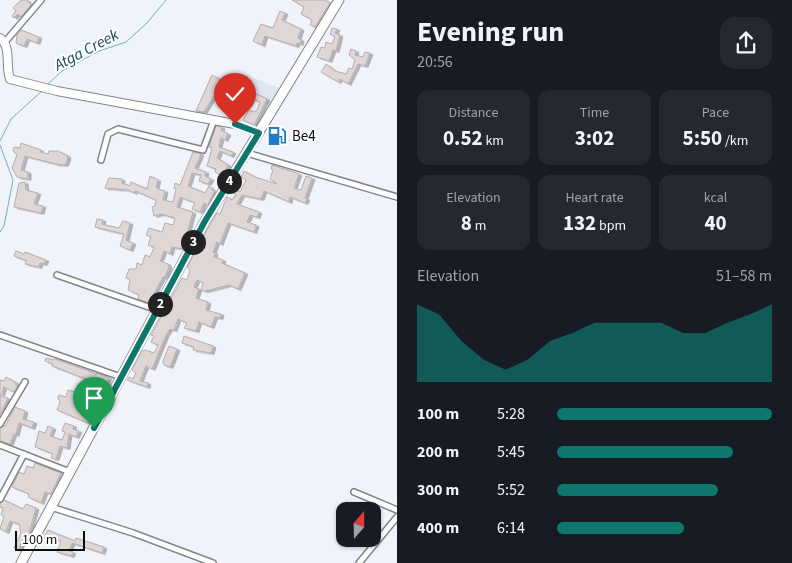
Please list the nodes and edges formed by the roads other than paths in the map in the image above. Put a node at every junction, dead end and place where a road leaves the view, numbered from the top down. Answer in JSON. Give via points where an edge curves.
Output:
{"nodes":[{"id":1,"x":41,"y":0,"type":"edge"},
{"id":2,"x":340,"y":0,"type":"edge"},
{"id":3,"x":3,"y":40,"type":"edge"},
{"id":4,"x":214,"y":120,"type":"junction"},
{"id":5,"x":259,"y":133,"type":"junction"},
{"id":6,"x":247,"y":153,"type":"junction"},
{"id":7,"x":101,"y":160,"type":"dead end"},
{"id":8,"x":397,"y":197,"type":"edge"},
{"id":9,"x":57,"y":275,"type":"dead end"},
{"id":10,"x":156,"y":310,"type":"junction"},
{"id":11,"x":0,"y":335,"type":"edge"},
{"id":12,"x":121,"y":377,"type":"junction"},
{"id":13,"x":25,"y":382,"type":"dead end"},
{"id":14,"x":0,"y":424,"type":"edge"},
{"id":15,"x":0,"y":445,"type":"edge"},
{"id":16,"x":24,"y":454,"type":"junction"},
{"id":17,"x":70,"y":472,"type":"junction"},
{"id":18,"x":354,"y":492,"type":"dead end"},
{"id":19,"x":0,"y":499,"type":"edge"},
{"id":20,"x":51,"y":507,"type":"junction"},
{"id":21,"x":397,"y":510,"type":"edge"},
{"id":22,"x":397,"y":517,"type":"edge"},
{"id":23,"x":21,"y":563,"type":"edge"},
{"id":24,"x":213,"y":563,"type":"edge"},
{"id":25,"x":359,"y":563,"type":"edge"}],
"edges":[{"from":1,"to":3,"type":"street"},
{"from":2,"to":5,"type":"main road"},
{"from":3,"to":4,"type":"street","via":[[10,79],[57,91]]},
{"from":4,"to":5,"type":"street"},
{"from":4,"to":7,"type":"street","via":[[203,150],[118,129],[108,134]]},
{"from":5,"to":6,"type":"main road"},
{"from":6,"to":8,"type":"street"},
{"from":6,"to":10,"type":"main road"},
{"from":9,"to":10,"type":"street"},
{"from":10,"to":12,"type":"main road"},
{"from":11,"to":12,"type":"street"},
{"from":12,"to":17,"type":"main road"},
{"from":13,"to":14,"type":"street"},
{"from":15,"to":16,"type":"street"},
{"from":16,"to":17,"type":"street"},
{"from":16,"to":19,"type":"street"},
{"from":17,"to":20,"type":"main road"},
{"from":18,"to":21,"type":"street"},
{"from":20,"to":23,"type":"main road"},
{"from":20,"to":24,"type":"street"},
{"from":22,"to":25,"type":"street"}]}
